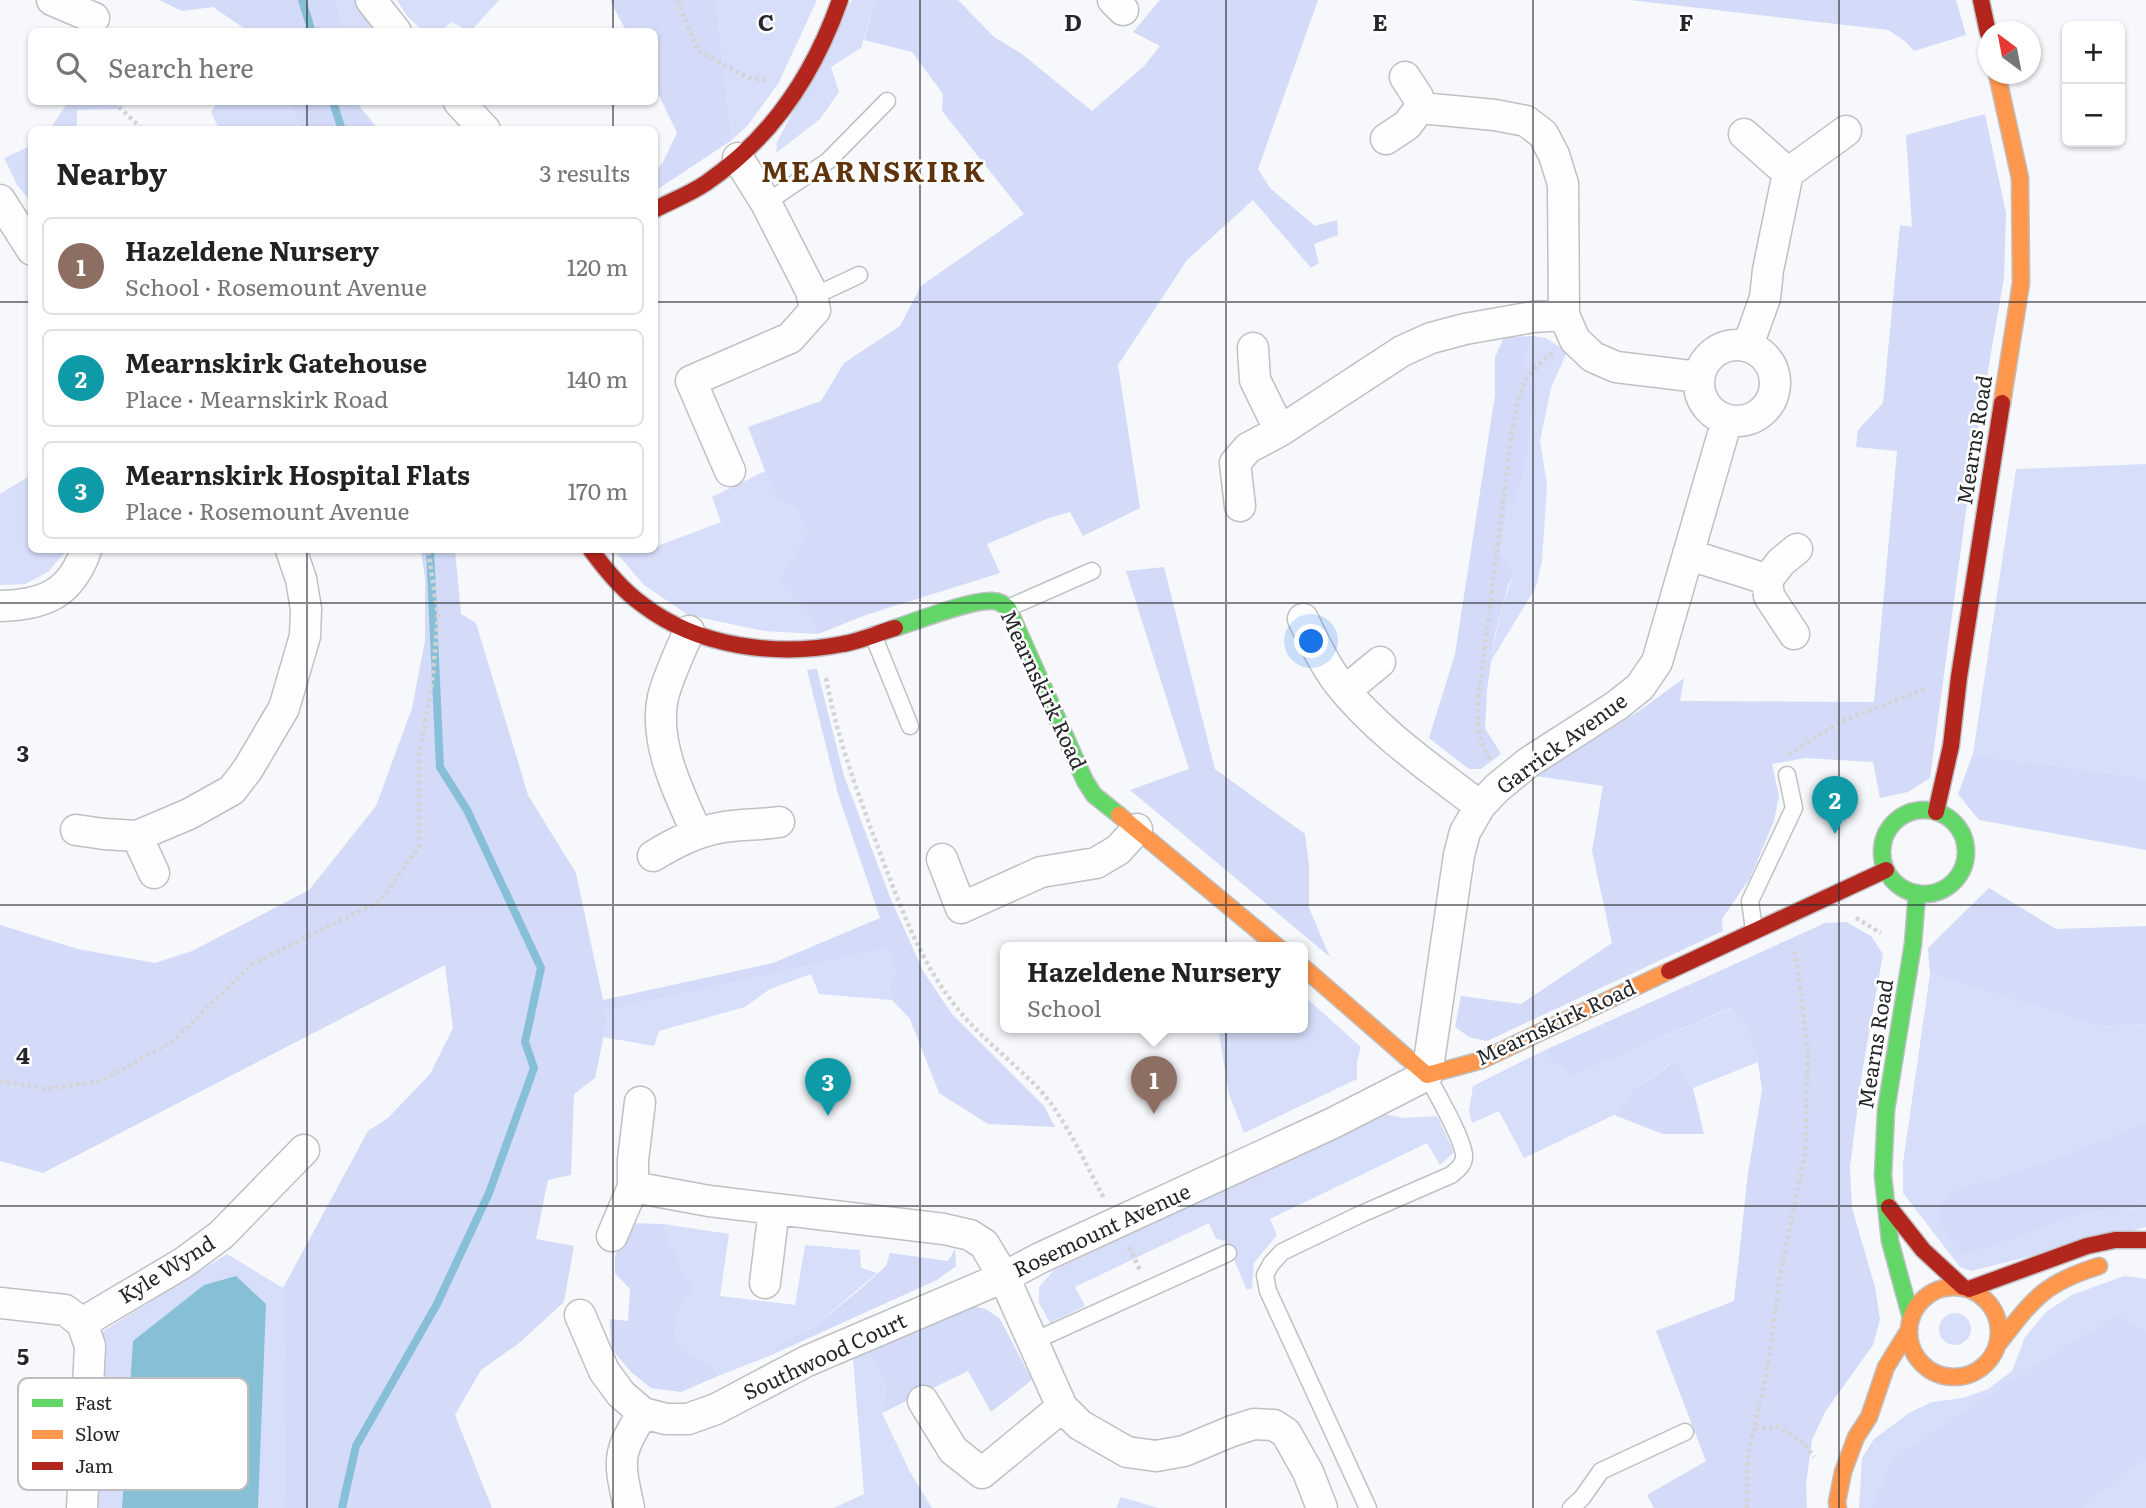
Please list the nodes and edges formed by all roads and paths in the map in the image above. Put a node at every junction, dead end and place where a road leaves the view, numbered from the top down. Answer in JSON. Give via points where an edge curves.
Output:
{"nodes":[{"id":1,"x":52,"y":0,"type":"edge"},
{"id":2,"x":371,"y":0,"type":"edge"},
{"id":3,"x":677,"y":0,"type":"edge"},
{"id":4,"x":840,"y":0,"type":"edge"},
{"id":5,"x":1981,"y":0,"type":"edge"},
{"id":6,"x":94,"y":18,"type":"dead end"},
{"id":7,"x":1986,"y":21,"type":"edge"},
{"id":8,"x":393,"y":28,"type":"edge"},
{"id":9,"x":1405,"y":77,"type":"dead end"},
{"id":10,"x":1999,"y":84,"type":"edge"},
{"id":11,"x":801,"y":85,"type":"junction"},
{"id":12,"x":887,"y":100,"type":"dead end"},
{"id":13,"x":117,"y":105,"type":"edge"},
{"id":14,"x":461,"y":105,"type":"edge"},
{"id":15,"x":1420,"y":108,"type":"junction"},
{"id":16,"x":140,"y":126,"type":"edge"},
{"id":17,"x":481,"y":126,"type":"edge"},
{"id":18,"x":1846,"y":131,"type":"dead end"},
{"id":19,"x":1744,"y":134,"type":"dead end"},
{"id":20,"x":1386,"y":139,"type":"dead end"},
{"id":21,"x":738,"y":159,"type":"junction"},
{"id":22,"x":1788,"y":173,"type":"junction"},
{"id":23,"x":766,"y":203,"type":"junction"},
{"id":24,"x":658,"y":208,"type":"edge"},
{"id":25,"x":859,"y":275,"type":"dead end"},
{"id":26,"x":812,"y":297,"type":"junction"},
{"id":27,"x":1570,"y":328,"type":"junction"},
{"id":28,"x":1748,"y":345,"type":"junction"},
{"id":29,"x":1253,"y":348,"type":"dead end"},
{"id":30,"x":1699,"y":377,"type":"junction"},
{"id":31,"x":1727,"y":420,"type":"junction"},
{"id":32,"x":1280,"y":431,"type":"junction"},
{"id":33,"x":730,"y":471,"type":"dead end"},
{"id":34,"x":1240,"y":506,"type":"dead end"},
{"id":35,"x":1797,"y":550,"type":"dead end"},
{"id":36,"x":84,"y":553,"type":"edge"},
{"id":37,"x":292,"y":553,"type":"edge"},
{"id":38,"x":428,"y":553,"type":"edge"},
{"id":39,"x":593,"y":553,"type":"edge"},
{"id":40,"x":1688,"y":554,"type":"junction"},
{"id":41,"x":1092,"y":571,"type":"dead end"},
{"id":42,"x":1768,"y":580,"type":"junction"},
{"id":43,"x":0,"y":606,"type":"edge"},
{"id":44,"x":1008,"y":608,"type":"junction"},
{"id":45,"x":1303,"y":619,"type":"dead end"},
{"id":46,"x":690,"y":631,"type":"junction"},
{"id":47,"x":1794,"y":634,"type":"dead end"},
{"id":48,"x":873,"y":635,"type":"junction"},
{"id":49,"x":819,"y":646,"type":"junction"},
{"id":50,"x":1380,"y":662,"type":"dead end"},
{"id":51,"x":1959,"y":677,"type":"junction"},
{"id":52,"x":1346,"y":690,"type":"junction"},
{"id":53,"x":910,"y":726,"type":"dead end"},
{"id":54,"x":1787,"y":756,"type":"dead end"},
{"id":55,"x":1787,"y":775,"type":"dead end"},
{"id":56,"x":1505,"y":781,"type":"junction"},
{"id":57,"x":1480,"y":806,"type":"junction"},
{"id":58,"x":1936,"y":812,"type":"junction"},
{"id":59,"x":779,"y":822,"type":"dead end"},
{"id":60,"x":1137,"y":829,"type":"junction"},
{"id":61,"x":76,"y":830,"type":"dead end"},
{"id":62,"x":698,"y":833,"type":"junction"},
{"id":63,"x":137,"y":836,"type":"junction"},
{"id":64,"x":653,"y":856,"type":"dead end"},
{"id":65,"x":942,"y":859,"type":"dead end"},
{"id":66,"x":1886,"y":870,"type":"junction"},
{"id":67,"x":154,"y":873,"type":"dead end"},
{"id":68,"x":1840,"y":891,"type":"junction"},
{"id":69,"x":1917,"y":893,"type":"junction"},
{"id":70,"x":1784,"y":916,"type":"junction"},
{"id":71,"x":1755,"y":930,"type":"junction"},
{"id":72,"x":1272,"y":942,"type":"edge"},
{"id":73,"x":1913,"y":944,"type":"junction"},
{"id":74,"x":1308,"y":971,"type":"edge"},
{"id":75,"x":1427,"y":1075,"type":"junction"},
{"id":76,"x":0,"y":1081,"type":"edge"},
{"id":77,"x":640,"y":1102,"type":"dead end"},
{"id":78,"x":304,"y":1150,"type":"dead end"},
{"id":79,"x":633,"y":1186,"type":"junction"},
{"id":80,"x":1886,"y":1202,"type":"junction"},
{"id":81,"x":774,"y":1209,"type":"junction"},
{"id":82,"x":1118,"y":1224,"type":"junction"},
{"id":83,"x":612,"y":1236,"type":"dead end"},
{"id":84,"x":2146,"y":1240,"type":"edge"},
{"id":85,"x":1228,"y":1253,"type":"dead end"},
{"id":86,"x":2112,"y":1262,"type":"dead end"},
{"id":87,"x":1004,"y":1277,"type":"junction"},
{"id":88,"x":765,"y":1283,"type":"dead end"},
{"id":89,"x":1149,"y":1288,"type":"junction"},
{"id":90,"x":1966,"y":1288,"type":"junction"},
{"id":91,"x":0,"y":1304,"type":"edge"},
{"id":92,"x":580,"y":1315,"type":"dead end"},
{"id":93,"x":82,"y":1322,"type":"junction"},
{"id":94,"x":1910,"y":1324,"type":"junction"},
{"id":95,"x":1034,"y":1341,"type":"junction"},
{"id":96,"x":1999,"y":1343,"type":"junction"},
{"id":97,"x":1945,"y":1377,"type":"junction"},
{"id":98,"x":88,"y":1378,"type":"edge"},
{"id":99,"x":1925,"y":1384,"type":"dead end"},
{"id":100,"x":1893,"y":1399,"type":"dead end"},
{"id":101,"x":923,"y":1401,"type":"dead end"},
{"id":102,"x":1062,"y":1407,"type":"junction"},
{"id":103,"x":643,"y":1413,"type":"junction"},
{"id":104,"x":1868,"y":1418,"type":"junction"},
{"id":105,"x":1755,"y":1428,"type":"junction"},
{"id":106,"x":1685,"y":1432,"type":"dead end"},
{"id":107,"x":1817,"y":1461,"type":"dead end"},
{"id":108,"x":83,"y":1490,"type":"edge"},
{"id":109,"x":82,"y":1508,"type":"edge"},
{"id":110,"x":629,"y":1508,"type":"edge"},
{"id":111,"x":1322,"y":1508,"type":"edge"},
{"id":112,"x":1368,"y":1508,"type":"edge"},
{"id":113,"x":1571,"y":1508,"type":"edge"},
{"id":114,"x":1747,"y":1508,"type":"edge"},
{"id":115,"x":1838,"y":1508,"type":"edge"}],
"edges":[{"from":1,"to":6,"type":"street"},
{"from":2,"to":8,"type":"street"},
{"from":3,"to":11,"type":"path","via":[[698,51],[749,78]]},
{"from":4,"to":11,"type":"main road"},
{"from":5,"to":7,"type":"main road"},
{"from":9,"to":15,"type":"street"},
{"from":10,"to":51,"type":"main road","name":"Mearns Road","via":[[2020,178],[2021,283]]},
{"from":11,"to":21,"type":"main road","via":[[756,144]]},
{"from":12,"to":23,"type":"lane","via":[[828,161]]},
{"from":13,"to":16,"type":"path"},
{"from":14,"to":17,"type":"street"},
{"from":15,"to":20,"type":"street","via":[[1407,125]]},
{"from":15,"to":27,"type":"street","via":[[1526,121],[1543,134],[1563,184]]},
{"from":18,"to":22,"type":"street"},
{"from":19,"to":22,"type":"street"},
{"from":21,"to":23,"type":"street"},
{"from":21,"to":24,"type":"main road","via":[[706,183]]},
{"from":22,"to":28,"type":"street","via":[[1765,298]]},
{"from":23,"to":26,"type":"street"},
{"from":25,"to":26,"type":"lane"},
{"from":26,"to":33,"type":"street","via":[[815,310],[790,338],[691,381]]},
{"from":27,"to":30,"type":"street","via":[[1593,357],[1616,367]]},
{"from":27,"to":32,"type":"street","via":[[1533,317],[1431,338],[1402,351]]},
{"from":27,"to":56,"type":"path","via":[[1552,354],[1533,369],[1518,394],[1512,431],[1478,702],[1478,730],[1484,748]]},
{"from":28,"to":30,"type":"street","via":[[1722,347],[1711,354]]},
{"from":28,"to":31,"type":"street","via":[[1774,369],[1774,393],[1769,404],[1751,419]]},
{"from":29,"to":32,"type":"street","via":[[1255,380]]},
{"from":30,"to":31,"type":"street","via":[[1702,399]]},
{"from":31,"to":40,"type":"street","name":"Garrick Avenue"},
{"from":32,"to":34,"type":"street","via":[[1248,448],[1235,463]]},
{"from":35,"to":42,"type":"street"},
{"from":36,"to":43,"type":"street","via":[[69,582],[51,597],[27,605]]},
{"from":37,"to":63,"type":"street","via":[[301,579],[306,623],[284,708],[232,790]]},
{"from":38,"to":76,"type":"path","via":[[438,616],[419,756],[419,847],[380,901],[252,964],[172,1042],[101,1081],[46,1089]]},
{"from":39,"to":46,"type":"main road","name":"Mearnskirk Road","via":[[648,609]]},
{"from":40,"to":42,"type":"street"},
{"from":40,"to":56,"type":"street","name":"Garrick Avenue","via":[[1657,662],[1640,687]]},
{"from":41,"to":44,"type":"lane"},
{"from":42,"to":47,"type":"street","via":[[1769,596]]},
{"from":44,"to":48,"type":"main road","name":"Mearnskirk Road","via":[[1002,601],[992,600]]},
{"from":44,"to":60,"type":"main road","name":"Mearnskirk Road","via":[[1085,781],[1094,795]]},
{"from":45,"to":52,"type":"street","via":[[1317,649]]},
{"from":46,"to":49,"type":"main road","name":"Mearnskirk Road","via":[[780,650]]},
{"from":46,"to":62,"type":"street","via":[[662,700],[662,732],[667,764]]},
{"from":48,"to":49,"type":"main road","name":"Mearnskirk Road"},
{"from":48,"to":53,"type":"lane"},
{"from":49,"to":82,"type":"path","via":[[832,713],[852,778],[926,964],[954,1004],[1058,1113]]},
{"from":50,"to":52,"type":"street"},
{"from":51,"to":54,"type":"path","via":[[1842,721]]},
{"from":51,"to":58,"type":"main road","name":"Mearns Road","via":[[1951,746]]},
{"from":52,"to":57,"type":"street","via":[[1398,743]]},
{"from":55,"to":71,"type":"lane","via":[[1794,808],[1750,901]]},
{"from":56,"to":57,"type":"street","name":"Garrick Avenue"},
{"from":57,"to":75,"type":"street","name":"Garrick Avenue","via":[[1465,832],[1459,855]]},
{"from":58,"to":66,"type":"main road","via":[[1913,812],[1890,827],[1882,854]]},
{"from":58,"to":69,"type":"main road","via":[[1961,832],[1965,859],[1952,883],[1940,891]]},
{"from":59,"to":62,"type":"street"},
{"from":60,"to":65,"type":"street","via":[[1118,850],[1096,863],[1041,872],[961,908]]},
{"from":60,"to":72,"type":"main road","name":"Mearnskirk Road"},
{"from":61,"to":63,"type":"street"},
{"from":62,"to":64,"type":"street"},
{"from":63,"to":67,"type":"street"},
{"from":66,"to":68,"type":"main road","name":"Mearnskirk Road"},
{"from":66,"to":69,"type":"main road","via":[[1902,888]]},
{"from":68,"to":70,"type":"main road","name":"Mearnskirk Road"},
{"from":68,"to":73,"type":"path","via":[[1852,916],[1880,933]]},
{"from":69,"to":73,"type":"main road","name":"Mearns Road"},
{"from":70,"to":71,"type":"main road","name":"Mearnskirk Road"},
{"from":70,"to":105,"type":"path","via":[[1797,962],[1808,1051],[1805,1154]]},
{"from":71,"to":75,"type":"main road","name":"Mearnskirk Road","via":[[1482,1060]]},
{"from":73,"to":80,"type":"main road","name":"Mearns Road","via":[[1886,1110]]},
{"from":74,"to":75,"type":"main road"},
{"from":75,"to":82,"type":"street","name":"Rosemount Avenue"},
{"from":75,"to":112,"type":"lane","via":[[1460,1139],[1465,1154],[1462,1165],[1451,1175],[1282,1252],[1265,1275],[1268,1291]]},
{"from":77,"to":79,"type":"street"},
{"from":78,"to":93,"type":"street","name":"Kyle Wynd","via":[[221,1236]]},
{"from":79,"to":81,"type":"street","name":"Rosemount Avenue"},
{"from":79,"to":83,"type":"street"},
{"from":80,"to":90,"type":"main road","via":[[1934,1262]]},
{"from":80,"to":94,"type":"main road","name":"Mearns Road","via":[[1890,1241]]},
{"from":81,"to":87,"type":"street","name":"Rosemount Avenue","via":[[970,1235],[984,1244]]},
{"from":81,"to":88,"type":"street"},
{"from":82,"to":87,"type":"street","name":"Rosemount Avenue"},
{"from":82,"to":89,"type":"path"},
{"from":84,"to":90,"type":"main road","via":[[2087,1246]]},
{"from":85,"to":89,"type":"lane"},
{"from":86,"to":96,"type":"main road","via":[[2064,1278],[2049,1288]]},
{"from":87,"to":95,"type":"street"},
{"from":87,"to":103,"type":"street","name":"Southwood Court","via":[[807,1361],[716,1409],[688,1419]]},
{"from":89,"to":95,"type":"lane"},
{"from":90,"to":94,"type":"main road","via":[[1952,1286],[1931,1293],[1915,1308]]},
{"from":90,"to":96,"type":"main road","via":[[1991,1304],[2000,1329]]},
{"from":91,"to":93,"type":"street","via":[[65,1310]]},
{"from":92,"to":103,"type":"street","via":[[604,1371]]},
{"from":93,"to":98,"type":"street","via":[[90,1346]]},
{"from":94,"to":97,"type":"main road","via":[[1911,1346],[1918,1360]]},
{"from":94,"to":104,"type":"main road","via":[[1886,1367]]},
{"from":95,"to":102,"type":"street"},
{"from":96,"to":97,"type":"main road","via":[[1979,1371]]},
{"from":97,"to":99,"type":"main road"},
{"from":100,"to":104,"type":"main road"},
{"from":101,"to":102,"type":"street","via":[[953,1450],[982,1473]]},
{"from":102,"to":111,"type":"street","via":[[1102,1439],[1127,1452],[1156,1456],[1184,1451],[1254,1424],[1274,1425],[1286,1433]]},
{"from":103,"to":110,"type":"street","via":[[626,1439],[620,1461]]},
{"from":104,"to":115,"type":"main road","via":[[1843,1472]]},
{"from":105,"to":107,"type":"path","via":[[1779,1427],[1804,1443]]},
{"from":105,"to":114,"type":"path","via":[[1747,1460]]},
{"from":106,"to":113,"type":"lane","via":[[1601,1471]]},
{"from":108,"to":109,"type":"street"}]}
